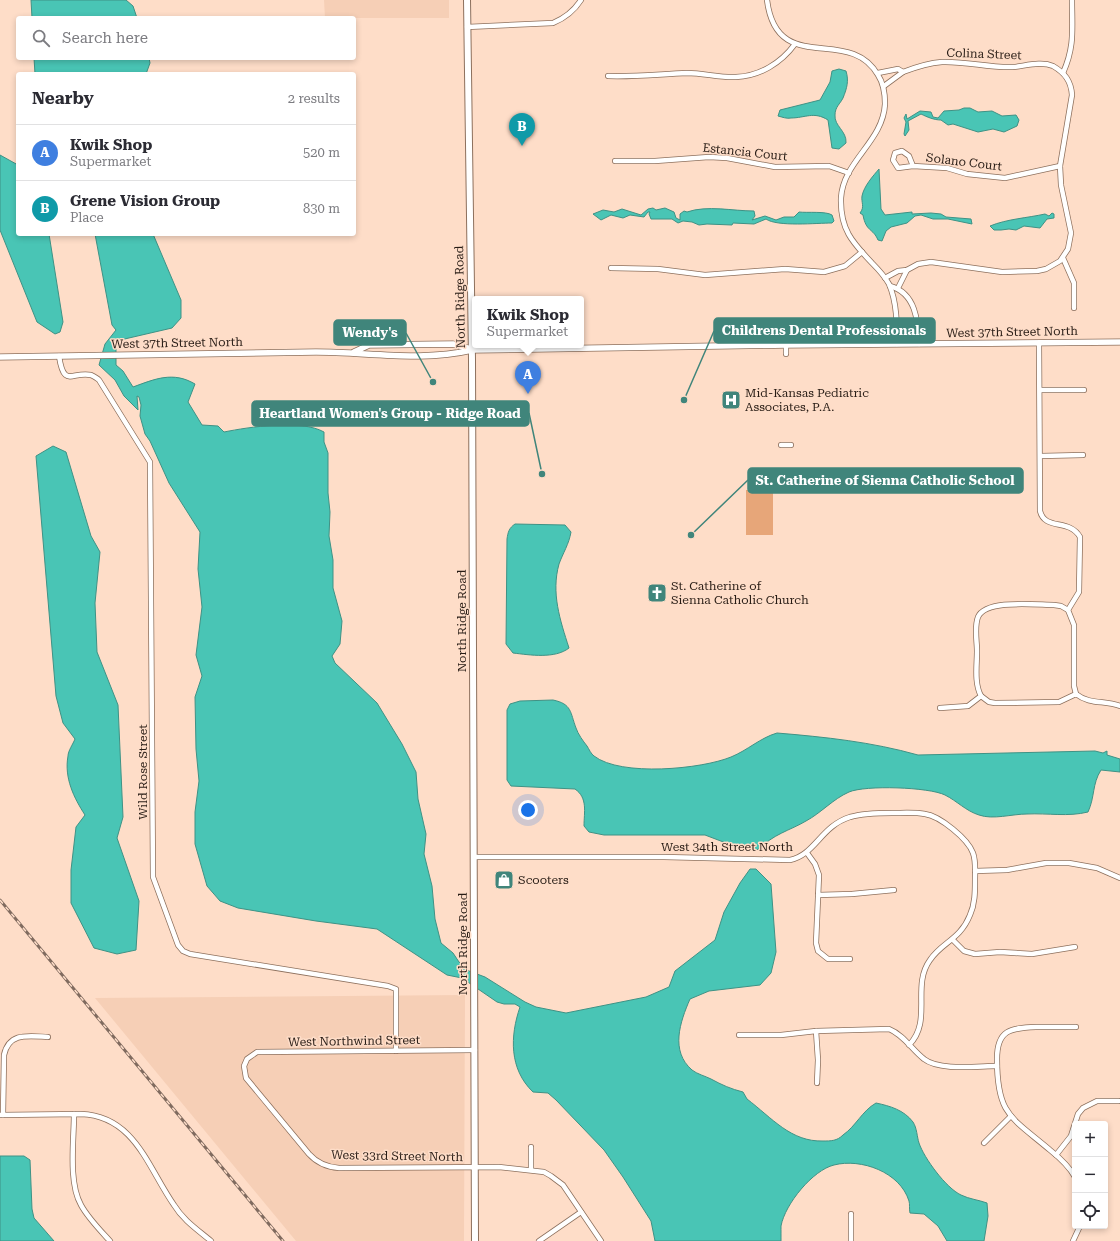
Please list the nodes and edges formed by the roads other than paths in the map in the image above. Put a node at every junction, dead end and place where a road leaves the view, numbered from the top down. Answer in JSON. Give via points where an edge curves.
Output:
{"nodes":[{"id":1,"x":467,"y":0,"type":"edge"},
{"id":2,"x":581,"y":0,"type":"edge"},
{"id":3,"x":767,"y":0,"type":"edge"},
{"id":4,"x":1072,"y":0,"type":"edge"},
{"id":5,"x":467,"y":27,"type":"junction"},
{"id":6,"x":795,"y":44,"type":"junction"},
{"id":7,"x":903,"y":72,"type":"junction"},
{"id":8,"x":878,"y":73,"type":"junction"},
{"id":9,"x":1063,"y":73,"type":"junction"},
{"id":10,"x":608,"y":76,"type":"dead end"},
{"id":11,"x":884,"y":86,"type":"junction"},
{"id":12,"x":614,"y":161,"type":"dead end"},
{"id":13,"x":913,"y":166,"type":"junction"},
{"id":14,"x":1060,"y":166,"type":"junction"},
{"id":15,"x":849,"y":173,"type":"junction"},
{"id":16,"x":862,"y":252,"type":"junction"},
{"id":17,"x":1063,"y":258,"type":"junction"},
{"id":18,"x":611,"y":268,"type":"dead end"},
{"id":19,"x":907,"y":270,"type":"junction"},
{"id":20,"x":885,"y":278,"type":"junction"},
{"id":21,"x":890,"y":286,"type":"junction"},
{"id":22,"x":898,"y":288,"type":"junction"},
{"id":23,"x":1074,"y":308,"type":"dead end"},
{"id":24,"x":1120,"y":342,"type":"edge"},
{"id":25,"x":1039,"y":343,"type":"junction"},
{"id":26,"x":897,"y":344,"type":"junction"},
{"id":27,"x":919,"y":344,"type":"junction"},
{"id":28,"x":786,"y":345,"type":"junction"},
{"id":29,"x":472,"y":350,"type":"junction"},
{"id":30,"x":354,"y":352,"type":"junction"},
{"id":31,"x":786,"y":354,"type":"dead end"},
{"id":32,"x":59,"y":356,"type":"junction"},
{"id":33,"x":0,"y":357,"type":"edge"},
{"id":34,"x":1040,"y":390,"type":"junction"},
{"id":35,"x":1084,"y":390,"type":"dead end"},
{"id":36,"x":782,"y":445,"type":"dead end"},
{"id":37,"x":791,"y":445,"type":"dead end"},
{"id":38,"x":1083,"y":455,"type":"dead end"},
{"id":39,"x":1041,"y":456,"type":"junction"},
{"id":40,"x":787,"y":474,"type":"dead end"},
{"id":41,"x":787,"y":480,"type":"dead end"},
{"id":42,"x":1068,"y":610,"type":"junction"},
{"id":43,"x":1076,"y":694,"type":"junction"},
{"id":44,"x":981,"y":696,"type":"junction"},
{"id":45,"x":1120,"y":706,"type":"edge"},
{"id":46,"x":940,"y":708,"type":"dead end"},
{"id":47,"x":807,"y":853,"type":"junction"},
{"id":48,"x":474,"y":857,"type":"junction"},
{"id":49,"x":975,"y":871,"type":"junction"},
{"id":50,"x":1120,"y":878,"type":"edge"},
{"id":51,"x":894,"y":890,"type":"dead end"},
{"id":52,"x":818,"y":895,"type":"junction"},
{"id":53,"x":953,"y":940,"type":"junction"},
{"id":54,"x":1075,"y":947,"type":"dead end"},
{"id":55,"x":850,"y":959,"type":"dead end"},
{"id":56,"x":1076,"y":1027,"type":"dead end"},
{"id":57,"x":816,"y":1031,"type":"junction"},
{"id":58,"x":739,"y":1036,"type":"dead end"},
{"id":59,"x":48,"y":1037,"type":"dead end"},
{"id":60,"x":909,"y":1045,"type":"junction"},
{"id":61,"x":475,"y":1050,"type":"junction"},
{"id":62,"x":396,"y":1051,"type":"junction"},
{"id":63,"x":997,"y":1066,"type":"junction"},
{"id":64,"x":244,"y":1070,"type":"joint"},
{"id":65,"x":817,"y":1083,"type":"dead end"},
{"id":66,"x":1119,"y":1101,"type":"dead end"},
{"id":67,"x":74,"y":1114,"type":"junction"},
{"id":68,"x":2,"y":1115,"type":"edge"},
{"id":69,"x":1011,"y":1116,"type":"junction"},
{"id":70,"x":984,"y":1143,"type":"dead end"},
{"id":71,"x":531,"y":1147,"type":"dead end"},
{"id":72,"x":1056,"y":1155,"type":"junction"},
{"id":73,"x":475,"y":1168,"type":"junction"},
{"id":74,"x":531,"y":1170,"type":"junction"},
{"id":75,"x":1072,"y":1172,"type":"edge"},
{"id":76,"x":581,"y":1212,"type":"junction"},
{"id":77,"x":851,"y":1214,"type":"dead end"},
{"id":78,"x":1079,"y":1229,"type":"edge"},
{"id":79,"x":110,"y":1241,"type":"edge"},
{"id":80,"x":211,"y":1241,"type":"edge"},
{"id":81,"x":475,"y":1241,"type":"edge"},
{"id":82,"x":539,"y":1241,"type":"edge"},
{"id":83,"x":601,"y":1241,"type":"edge"},
{"id":84,"x":851,"y":1241,"type":"edge"},
{"id":85,"x":1073,"y":1241,"type":"edge"}],
"edges":[{"from":1,"to":5,"type":"main road","name":"North Ridge Road"},
{"from":2,"to":5,"type":"street","via":[[570,14],[553,23]]},
{"from":3,"to":6,"type":"street","via":[[772,23],[785,39]]},
{"from":4,"to":9,"type":"street","via":[[1072,46]]},
{"from":5,"to":29,"type":"main road","name":"North Ridge Road"},
{"from":6,"to":8,"type":"street","via":[[806,48],[843,50],[858,55]]},
{"from":6,"to":10,"type":"street","via":[[782,59],[755,74],[722,77],[692,73]]},
{"from":7,"to":8,"type":"street","name":"Colina Street","via":[[898,69]]},
{"from":7,"to":9,"type":"street","name":"Colina Street","via":[[921,65],[942,62],[995,67],[1042,64],[1053,66]]},
{"from":7,"to":11,"type":"street","name":"Colina Street"},
{"from":8,"to":11,"type":"street"},
{"from":9,"to":14,"type":"street","via":[[1069,82],[1072,95]]},
{"from":11,"to":15,"type":"street","via":[[884,107],[880,126]]},
{"from":12,"to":15,"type":"street","name":"Estancia Court","via":[[708,157],[775,167],[829,166]]},
{"from":13,"to":13,"type":"street","name":"Solano Court","via":[[909,156],[902,151],[895,153],[893,160],[898,168]]},
{"from":13,"to":14,"type":"street","name":"Solano Court","via":[[947,168],[967,174],[1005,178]]},
{"from":14,"to":17,"type":"street","via":[[1061,185],[1071,233],[1068,249]]},
{"from":15,"to":16,"type":"street","via":[[843,188],[841,213],[845,229]]},
{"from":16,"to":18,"type":"street","via":[[846,266],[824,272],[785,269],[704,275],[658,269]]},
{"from":16,"to":20,"type":"street"},
{"from":17,"to":19,"type":"street","via":[[1056,264],[1037,271],[986,271],[931,262],[918,264]]},
{"from":17,"to":23,"type":"street","via":[[1074,283]]},
{"from":19,"to":20,"type":"street","via":[[898,271]]},
{"from":19,"to":22,"type":"street"},
{"from":20,"to":21,"type":"street"},
{"from":21,"to":22,"type":"street"},
{"from":21,"to":26,"type":"street","via":[[896,317]]},
{"from":22,"to":27,"type":"street","via":[[914,306]]},
{"from":24,"to":25,"type":"street","name":"West 37th Street North"},
{"from":25,"to":27,"type":"street","name":"West 37th Street North"},
{"from":25,"to":34,"type":"street"},
{"from":26,"to":27,"type":"street","name":"West 37th Street North"},
{"from":26,"to":28,"type":"street","name":"West 37th Street North"},
{"from":28,"to":29,"type":"street","name":"West 37th Street North"},
{"from":28,"to":31,"type":"street"},
{"from":29,"to":30,"type":"street","name":"West 37th Street North","via":[[454,354],[369,355]]},
{"from":29,"to":30,"type":"street","name":"West 37th Street North","via":[[453,344],[369,345]]},
{"from":29,"to":48,"type":"main road","name":"North Ridge Road"},
{"from":30,"to":32,"type":"street","name":"West 37th Street North"},
{"from":32,"to":33,"type":"street","name":"West 37th Street North"},
{"from":32,"to":62,"type":"street","name":"Wild Rose Street","via":[[65,374],[71,377],[90,375],[100,380],[150,462],[153,877],[178,945],[190,954],[396,989]]},
{"from":34,"to":35,"type":"street"},
{"from":34,"to":39,"type":"street"},
{"from":36,"to":37,"type":"street"},
{"from":38,"to":39,"type":"street"},
{"from":39,"to":42,"type":"street","via":[[1041,515],[1047,521],[1071,527],[1080,537],[1079,592]]},
{"from":40,"to":41,"type":"street"},
{"from":42,"to":43,"type":"street","via":[[1074,622]]},
{"from":42,"to":44,"type":"street","via":[[1057,605],[999,605],[991,606],[982,612],[977,621],[977,683]]},
{"from":43,"to":44,"type":"street","via":[[1059,702],[995,703]]},
{"from":43,"to":45,"type":"street","via":[[1089,701],[1110,702]]},
{"from":44,"to":46,"type":"street","via":[[968,706]]},
{"from":47,"to":48,"type":"street","name":"West 34th Street North","via":[[790,860]]},
{"from":47,"to":49,"type":"street","name":"West 34th Street North","via":[[824,833],[848,818],[867,814],[920,813],[939,819],[966,841],[973,853]]},
{"from":47,"to":52,"type":"street","via":[[818,869]]},
{"from":48,"to":61,"type":"main road","name":"North Ridge Road"},
{"from":49,"to":50,"type":"street","via":[[1007,870],[1046,863],[1070,863],[1097,868]]},
{"from":49,"to":53,"type":"street","name":"West 34th Street North","via":[[975,897],[970,916]]},
{"from":51,"to":52,"type":"street"},
{"from":52,"to":55,"type":"street","via":[[818,951],[828,959]]},
{"from":53,"to":54,"type":"street","via":[[964,951],[975,954],[1032,954]]},
{"from":53,"to":60,"type":"street","name":"West 34th Street North","via":[[936,952],[925,969],[922,980],[922,1019],[916,1038]]},
{"from":56,"to":63,"type":"street","via":[[1010,1030],[999,1042]]},
{"from":57,"to":58,"type":"street"},
{"from":57,"to":60,"type":"street","via":[[884,1028],[894,1032]]},
{"from":57,"to":65,"type":"street"},
{"from":59,"to":68,"type":"street","via":[[21,1036],[11,1040],[6,1047]]},
{"from":60,"to":63,"type":"street","via":[[934,1065]]},
{"from":61,"to":62,"type":"street","name":"West Northwind Street"},
{"from":61,"to":73,"type":"main road","name":"North Ridge Road"},
{"from":62,"to":64,"type":"street","name":"West Northwind Street","via":[[257,1052],[247,1059]]},
{"from":63,"to":69,"type":"street","via":[[1000,1097]]},
{"from":64,"to":73,"type":"street","name":"West 33rd Street North","via":[[246,1078],[309,1154],[323,1165],[339,1168]]},
{"from":66,"to":72,"type":"street","via":[[1097,1101],[1083,1108],[1078,1114],[1071,1136]]},
{"from":67,"to":68,"type":"street"},
{"from":67,"to":79,"type":"street","via":[[76,1195],[81,1206]]},
{"from":67,"to":80,"type":"street","via":[[94,1114],[120,1126],[135,1142],[174,1206]]},
{"from":69,"to":70,"type":"street"},
{"from":69,"to":72,"type":"street"},
{"from":71,"to":74,"type":"street"},
{"from":72,"to":75,"type":"street"},
{"from":73,"to":74,"type":"street","name":"West 33rd Street North"},
{"from":73,"to":81,"type":"main road","name":"North Ridge Road"},
{"from":74,"to":76,"type":"street","name":"West 33rd Street North","via":[[544,1172],[558,1180]]},
{"from":76,"to":82,"type":"street"},
{"from":76,"to":83,"type":"street","name":"West 33rd Street North"},
{"from":77,"to":84,"type":"street"},
{"from":78,"to":85,"type":"street"}]}
